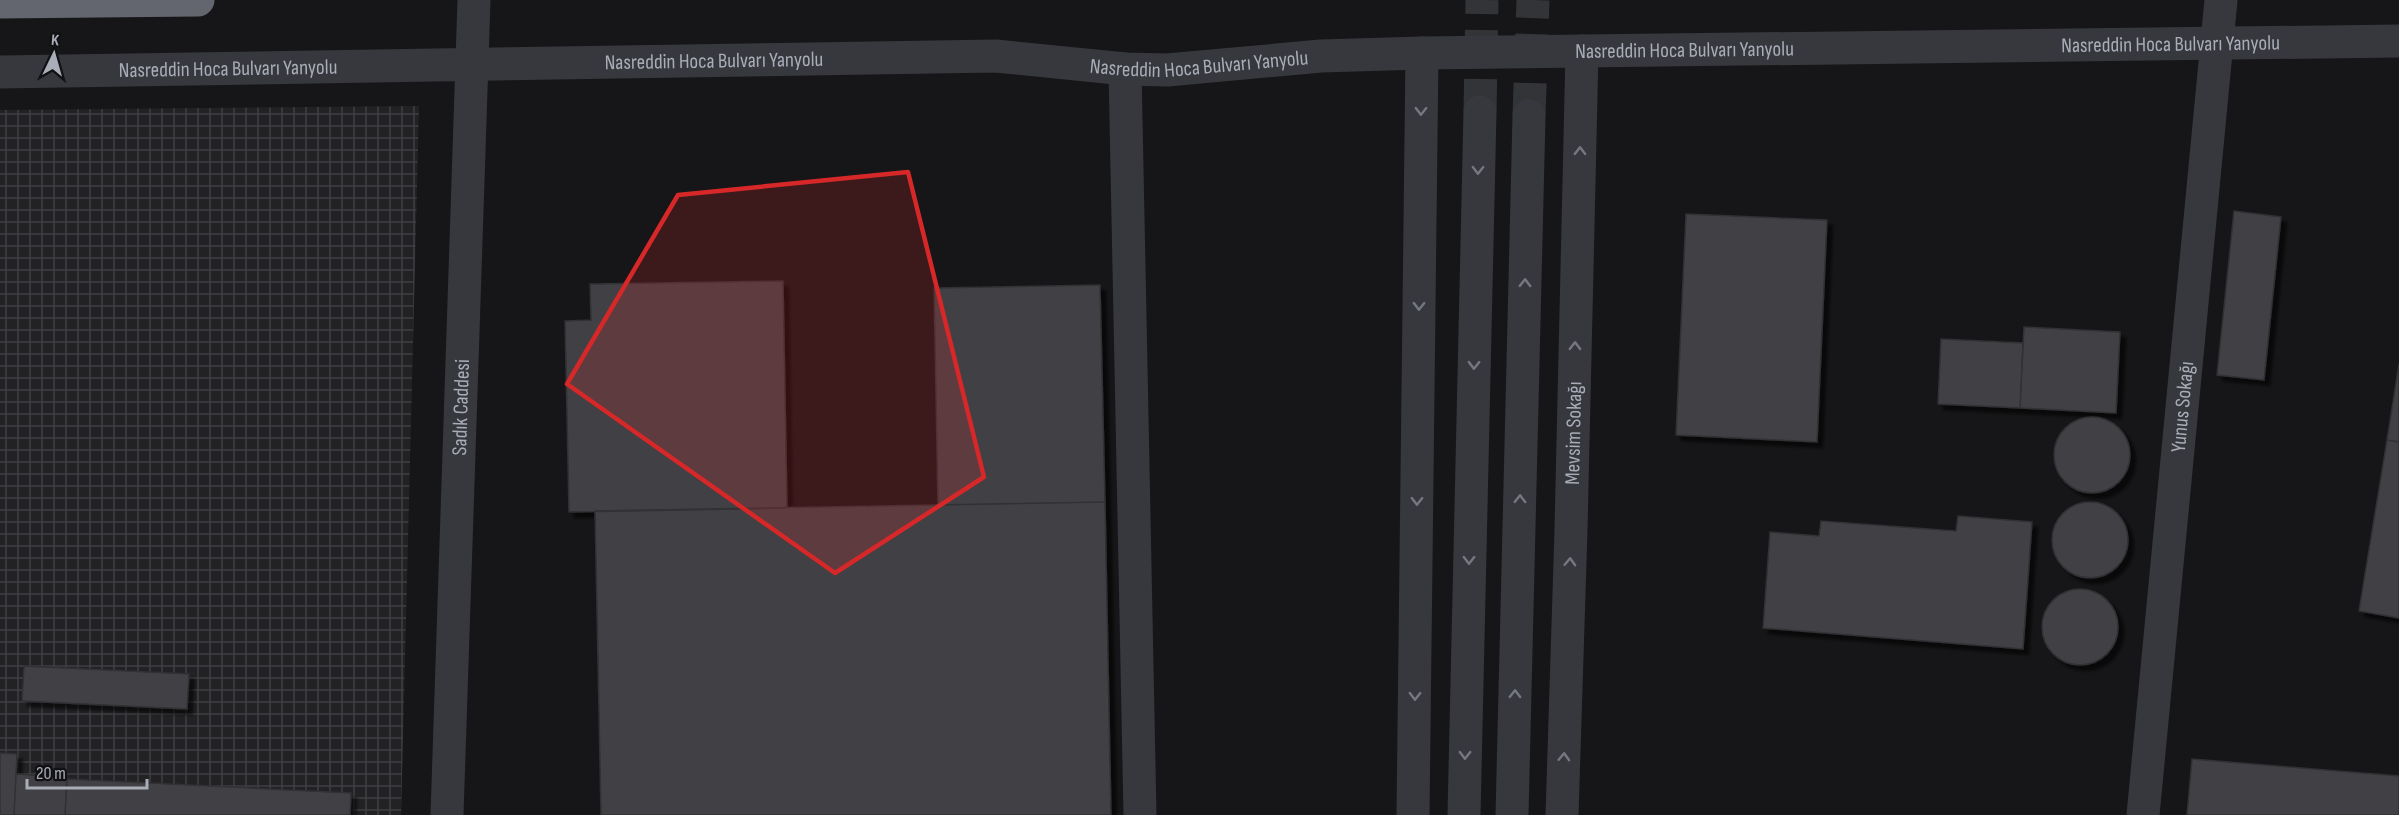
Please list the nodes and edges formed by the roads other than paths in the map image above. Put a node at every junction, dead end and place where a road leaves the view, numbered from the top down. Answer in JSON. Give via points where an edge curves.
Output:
{"nodes":[{"id":1,"x":198,"y":0,"type":"edge"},
{"id":2,"x":474,"y":0,"type":"edge"},
{"id":3,"x":2221,"y":0,"type":"edge"},
{"id":4,"x":0,"y":2,"type":"edge"},
{"id":5,"x":2399,"y":41,"type":"edge"},
{"id":6,"x":2216,"y":44,"type":"junction"},
{"id":7,"x":1582,"y":51,"type":"junction"},
{"id":8,"x":1422,"y":53,"type":"junction"},
{"id":9,"x":472,"y":64,"type":"junction"},
{"id":10,"x":1125,"y":69,"type":"junction"},
{"id":11,"x":0,"y":72,"type":"edge"},
{"id":12,"x":1480,"y":112,"type":"tunnel mouth"},
{"id":13,"x":1529,"y":116,"type":"tunnel mouth"},
{"id":14,"x":447,"y":815,"type":"edge"},
{"id":15,"x":1140,"y":815,"type":"edge"},
{"id":16,"x":1413,"y":815,"type":"edge"},
{"id":17,"x":1464,"y":815,"type":"edge"},
{"id":18,"x":1512,"y":815,"type":"edge"},
{"id":19,"x":1562,"y":815,"type":"edge"},
{"id":20,"x":2143,"y":815,"type":"edge"}],
"edges":[{"from":1,"to":4,"type":"highway"},
{"from":2,"to":9,"type":"street","name":"Sadık Caddesi"},
{"from":3,"to":6,"type":"street","name":"Yunus Sokağı"},
{"from":5,"to":6,"type":"street","name":"Nasreddin Hoca Bulvarı Yanyolu"},
{"from":6,"to":7,"type":"street","name":"Nasreddin Hoca Bulvarı Yanyolu"},
{"from":6,"to":20,"type":"street","name":"Yunus Sokağı"},
{"from":7,"to":8,"type":"street","name":"Nasreddin Hoca Bulvarı Yanyolu"},
{"from":19,"to":7,"type":"street","name":"Mevsim Sokağı","one_way":true},
{"from":8,"to":10,"type":"street","name":"Nasreddin Hoca Bulvarı Yanyolu","via":[[1321,56],[1167,70]]},
{"from":8,"to":16,"type":"street","one_way":true},
{"from":9,"to":10,"type":"street","name":"Nasreddin Hoca Bulvarı Yanyolu","via":[[996,56]]},
{"from":9,"to":11,"type":"street","name":"Nasreddin Hoca Bulvarı Yanyolu"},
{"from":9,"to":14,"type":"street","name":"Sadık Caddesi"},
{"from":10,"to":15,"type":"street"},
{"from":12,"to":17,"type":"street","one_way":true},
{"from":18,"to":13,"type":"street","one_way":true}]}
